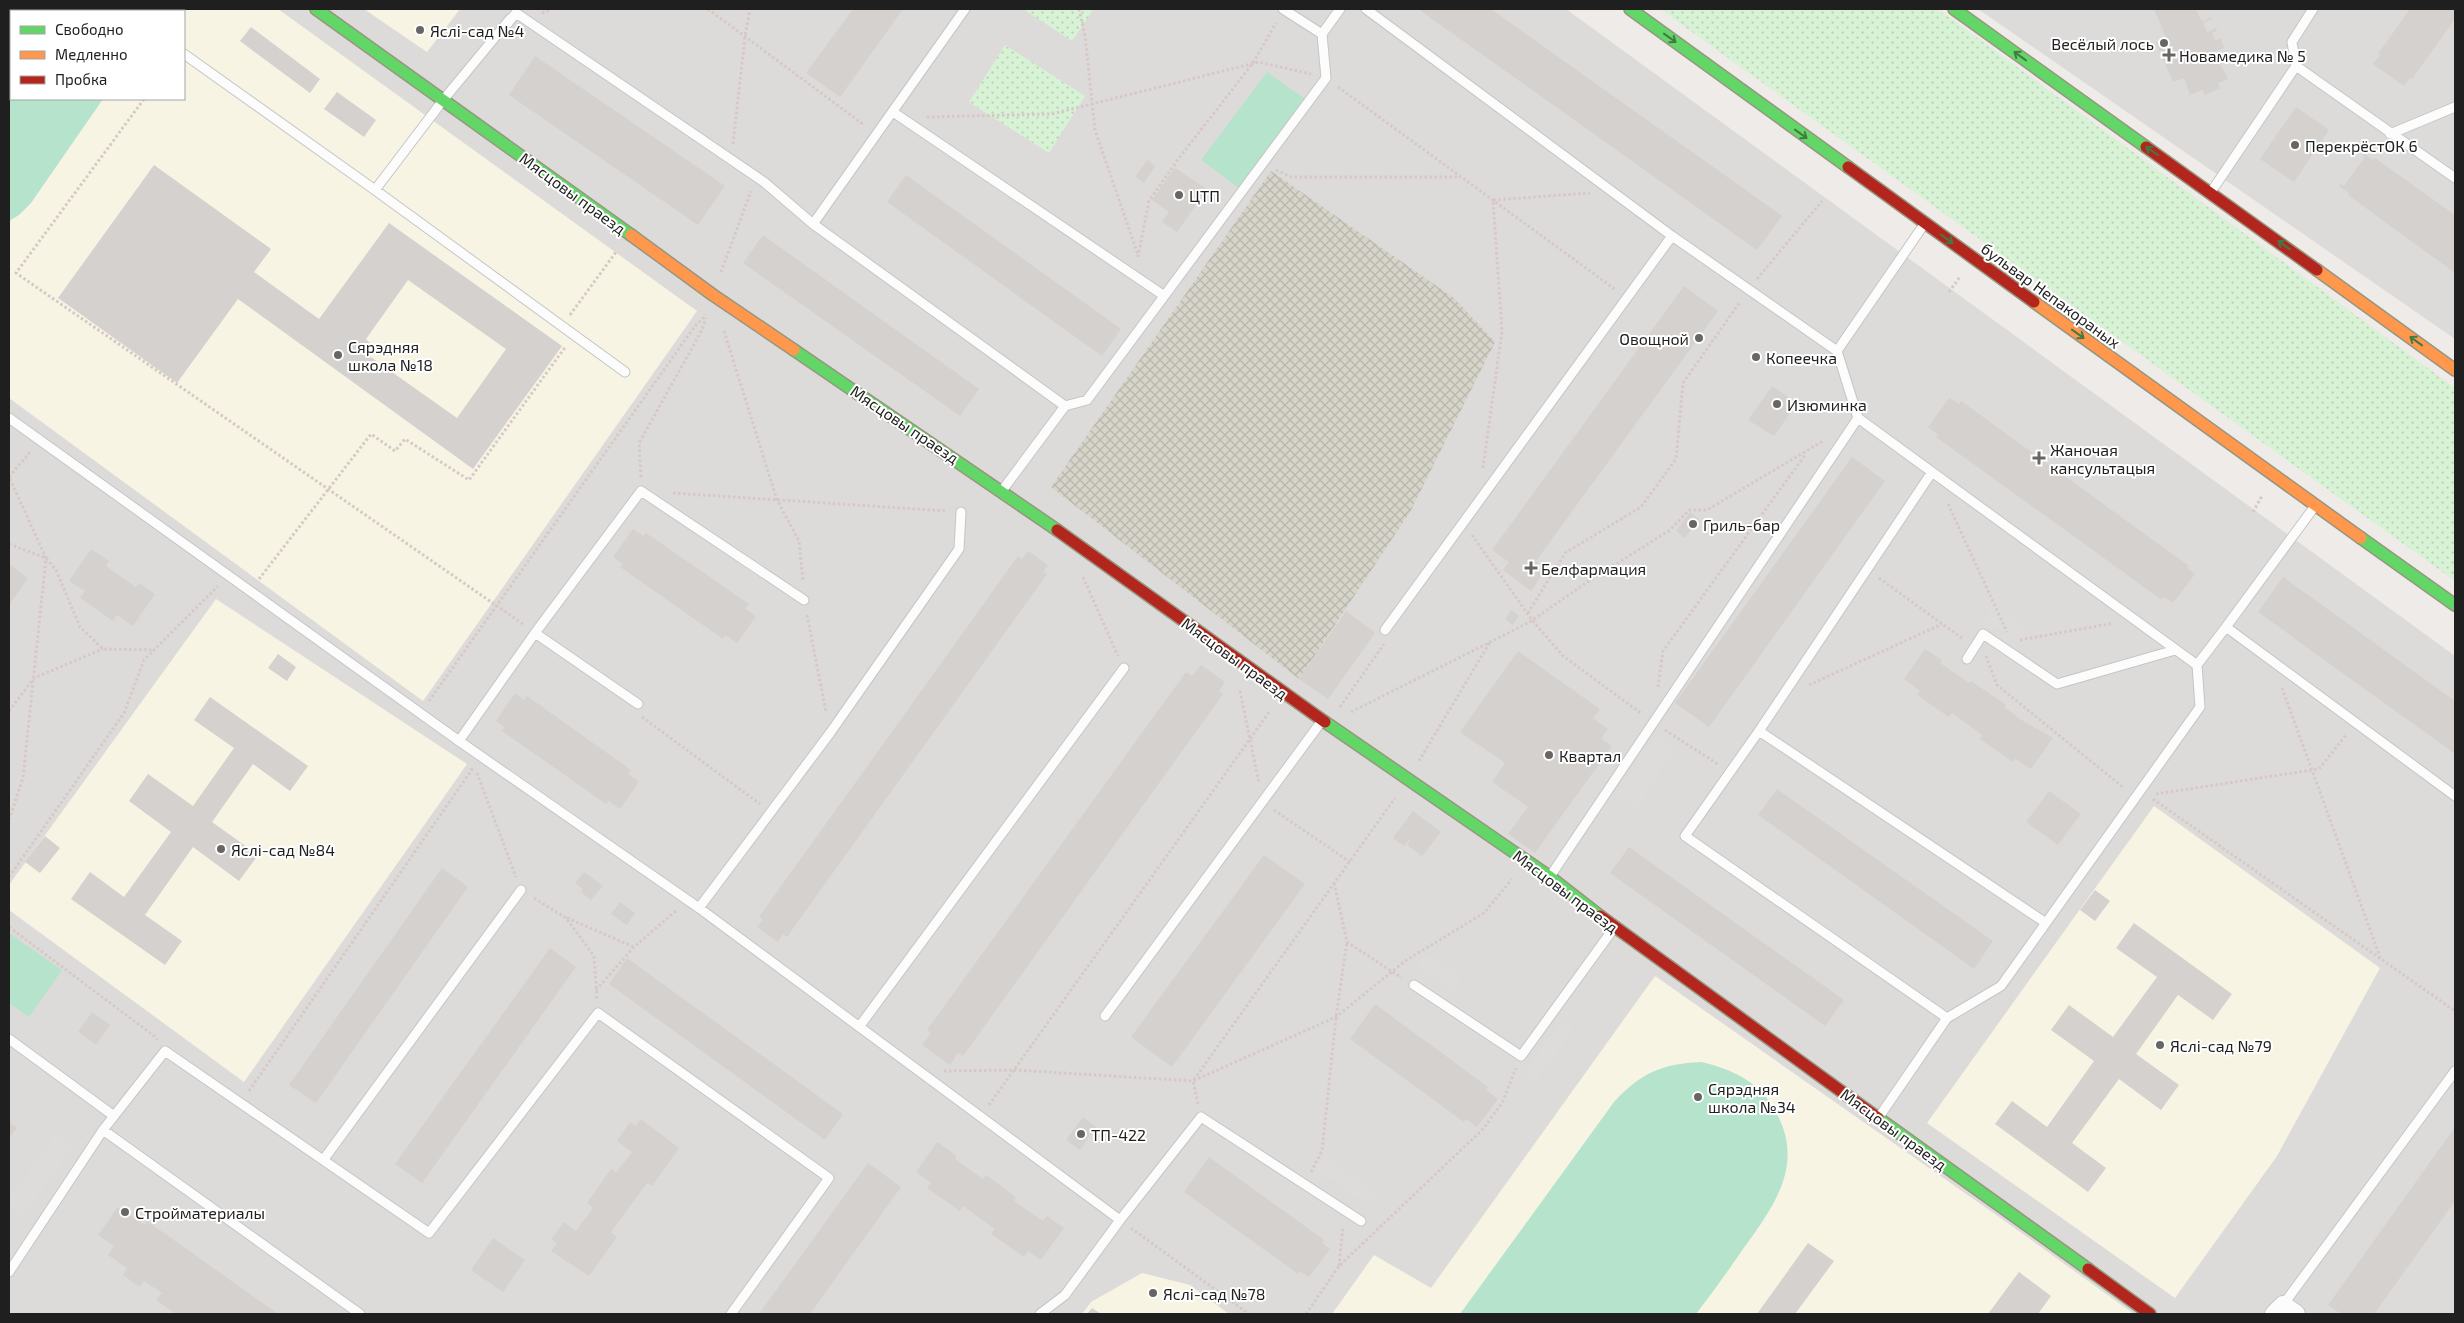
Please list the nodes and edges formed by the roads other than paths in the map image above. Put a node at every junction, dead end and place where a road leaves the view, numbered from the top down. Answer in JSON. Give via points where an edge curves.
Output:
{"nodes":[{"id":1,"x":316,"y":9,"type":"edge"},
{"id":2,"x":517,"y":9,"type":"edge"},
{"id":3,"x":965,"y":9,"type":"edge"},
{"id":4,"x":1284,"y":9,"type":"edge"},
{"id":5,"x":1340,"y":9,"type":"edge"},
{"id":6,"x":1366,"y":9,"type":"edge"},
{"id":7,"x":1630,"y":9,"type":"edge"},
{"id":8,"x":1954,"y":9,"type":"edge"},
{"id":9,"x":2314,"y":9,"type":"edge"},
{"id":10,"x":508,"y":23,"type":"junction"},
{"id":11,"x":1322,"y":34,"type":"junction"},
{"id":12,"x":185,"y":55,"type":"edge"},
{"id":13,"x":2296,"y":66,"type":"junction"},
{"id":14,"x":444,"y":99,"type":"junction"},
{"id":15,"x":2455,"y":107,"type":"edge"},
{"id":16,"x":892,"y":112,"type":"junction"},
{"id":17,"x":2390,"y":134,"type":"junction"},
{"id":18,"x":2455,"y":178,"type":"edge"},
{"id":19,"x":376,"y":190,"type":"junction"},
{"id":20,"x":2211,"y":192,"type":"junction"},
{"id":21,"x":1925,"y":223,"type":"junction"},
{"id":22,"x":813,"y":224,"type":"junction"},
{"id":23,"x":1672,"y":236,"type":"junction"},
{"id":24,"x":1163,"y":296,"type":"junction"},
{"id":25,"x":1838,"y":351,"type":"junction"},
{"id":26,"x":2455,"y":370,"type":"edge"},
{"id":27,"x":625,"y":372,"type":"dead end"},
{"id":28,"x":1065,"y":406,"type":"junction"},
{"id":29,"x":9,"y":418,"type":"edge"},
{"id":30,"x":1858,"y":418,"type":"junction"},
{"id":31,"x":1932,"y":472,"type":"junction"},
{"id":32,"x":1002,"y":490,"type":"junction"},
{"id":33,"x":2315,"y":506,"type":"junction"},
{"id":34,"x":961,"y":512,"type":"road end"},
{"id":35,"x":804,"y":600,"type":"road end"},
{"id":36,"x":2455,"y":604,"type":"edge"},
{"id":37,"x":2226,"y":626,"type":"junction"},
{"id":38,"x":1385,"y":630,"type":"road end"},
{"id":39,"x":536,"y":633,"type":"junction"},
{"id":40,"x":2175,"y":650,"type":"junction"},
{"id":41,"x":1967,"y":659,"type":"dead end"},
{"id":42,"x":2197,"y":666,"type":"junction"},
{"id":43,"x":1124,"y":668,"type":"road end"},
{"id":44,"x":638,"y":704,"type":"road end"},
{"id":45,"x":1326,"y":722,"type":"junction"},
{"id":46,"x":1759,"y":731,"type":"junction"},
{"id":47,"x":459,"y":742,"type":"junction"},
{"id":48,"x":2455,"y":796,"type":"edge"},
{"id":49,"x":1550,"y":877,"type":"junction"},
{"id":50,"x":521,"y":890,"type":"road end"},
{"id":51,"x":699,"y":908,"type":"junction"},
{"id":52,"x":2046,"y":923,"type":"junction"},
{"id":53,"x":1614,"y":928,"type":"junction"},
{"id":54,"x":1414,"y":985,"type":"road end"},
{"id":55,"x":1105,"y":1016,"type":"dead end"},
{"id":56,"x":1947,"y":1018,"type":"junction"},
{"id":57,"x":860,"y":1027,"type":"junction"},
{"id":58,"x":9,"y":1039,"type":"edge"},
{"id":59,"x":2455,"y":1071,"type":"edge"},
{"id":60,"x":114,"y":1116,"type":"junction"},
{"id":61,"x":1879,"y":1117,"type":"junction"},
{"id":62,"x":103,"y":1130,"type":"junction"},
{"id":63,"x":324,"y":1159,"type":"junction"},
{"id":64,"x":1120,"y":1220,"type":"junction"},
{"id":65,"x":1361,"y":1221,"type":"dead end"},
{"id":66,"x":9,"y":1272,"type":"edge"},
{"id":67,"x":2284,"y":1311,"type":"edge"},
{"id":68,"x":360,"y":1314,"type":"edge"},
{"id":69,"x":731,"y":1314,"type":"edge"},
{"id":70,"x":1040,"y":1314,"type":"edge"},
{"id":71,"x":2150,"y":1314,"type":"edge"}],
"edges":[{"from":1,"to":14,"type":"street","name":"Мясцовы праезд"},
{"from":2,"to":10,"type":"lane"},
{"from":3,"to":16,"type":"lane"},
{"from":4,"to":11,"type":"lane"},
{"from":5,"to":11,"type":"lane"},
{"from":6,"to":23,"type":"lane"},
{"from":7,"to":21,"type":"street","name":"бульвар Непакораных","one_way":true},
{"from":20,"to":8,"type":"street","one_way":true},
{"from":9,"to":13,"type":"lane","via":[[2292,42]]},
{"from":10,"to":14,"type":"lane"},
{"from":10,"to":22,"type":"lane","via":[[516,13],[757,176]]},
{"from":11,"to":24,"type":"lane","via":[[1326,78]]},
{"from":12,"to":19,"type":"lane"},
{"from":13,"to":17,"type":"lane"},
{"from":13,"to":20,"type":"lane"},
{"from":14,"to":19,"type":"lane"},
{"from":14,"to":32,"type":"street","name":"Мясцовы праезд","via":[[713,295]]},
{"from":15,"to":17,"type":"lane"},
{"from":16,"to":22,"type":"lane"},
{"from":16,"to":24,"type":"lane"},
{"from":17,"to":18,"type":"lane"},
{"from":19,"to":27,"type":"lane"},
{"from":26,"to":20,"type":"street","one_way":true},
{"from":21,"to":25,"type":"lane"},
{"from":21,"to":33,"type":"street","name":"бульвар Непакораных","one_way":true},
{"from":22,"to":28,"type":"lane"},
{"from":23,"to":25,"type":"lane"},
{"from":23,"to":38,"type":"lane"},
{"from":24,"to":28,"type":"lane","via":[[1087,400]]},
{"from":25,"to":30,"type":"lane"},
{"from":28,"to":32,"type":"lane"},
{"from":29,"to":47,"type":"lane"},
{"from":30,"to":31,"type":"lane"},
{"from":30,"to":49,"type":"lane"},
{"from":31,"to":40,"type":"lane"},
{"from":31,"to":46,"type":"lane"},
{"from":32,"to":45,"type":"street","name":"Мясцовы праезд"},
{"from":33,"to":36,"type":"street","name":"бульвар Непакораных"},
{"from":33,"to":37,"type":"lane"},
{"from":34,"to":51,"type":"lane","via":[[958,549],[830,733]]},
{"from":35,"to":39,"type":"lane","via":[[641,491]]},
{"from":37,"to":42,"type":"lane"},
{"from":37,"to":48,"type":"lane"},
{"from":39,"to":44,"type":"lane"},
{"from":39,"to":47,"type":"lane"},
{"from":40,"to":41,"type":"lane","via":[[2057,684],[1983,634]]},
{"from":40,"to":42,"type":"lane"},
{"from":42,"to":52,"type":"lane","via":[[2200,707]]},
{"from":43,"to":57,"type":"lane"},
{"from":45,"to":49,"type":"street","name":"Мясцовы праезд"},
{"from":45,"to":55,"type":"lane","via":[[1262,802]]},
{"from":46,"to":52,"type":"lane"},
{"from":46,"to":56,"type":"lane","via":[[1685,836]]},
{"from":47,"to":51,"type":"lane"},
{"from":49,"to":53,"type":"street","name":"Мясцовы праезд"},
{"from":50,"to":63,"type":"lane"},
{"from":51,"to":57,"type":"lane"},
{"from":52,"to":56,"type":"lane","via":[[2002,986]]},
{"from":53,"to":54,"type":"lane","via":[[1521,1056]]},
{"from":53,"to":61,"type":"street","name":"Мясцовы праезд"},
{"from":56,"to":61,"type":"lane"},
{"from":57,"to":64,"type":"lane"},
{"from":58,"to":60,"type":"lane"},
{"from":59,"to":67,"type":"lane"},
{"from":60,"to":62,"type":"lane"},
{"from":60,"to":63,"type":"lane","via":[[164,1051]]},
{"from":61,"to":71,"type":"street","name":"Мясцовы праезд"},
{"from":62,"to":66,"type":"lane"},
{"from":62,"to":68,"type":"lane"},
{"from":63,"to":69,"type":"lane","via":[[429,1233],[598,1013],[829,1178]]},
{"from":64,"to":65,"type":"lane","via":[[1201,1117]]},
{"from":64,"to":70,"type":"lane","via":[[1065,1295]]}]}
